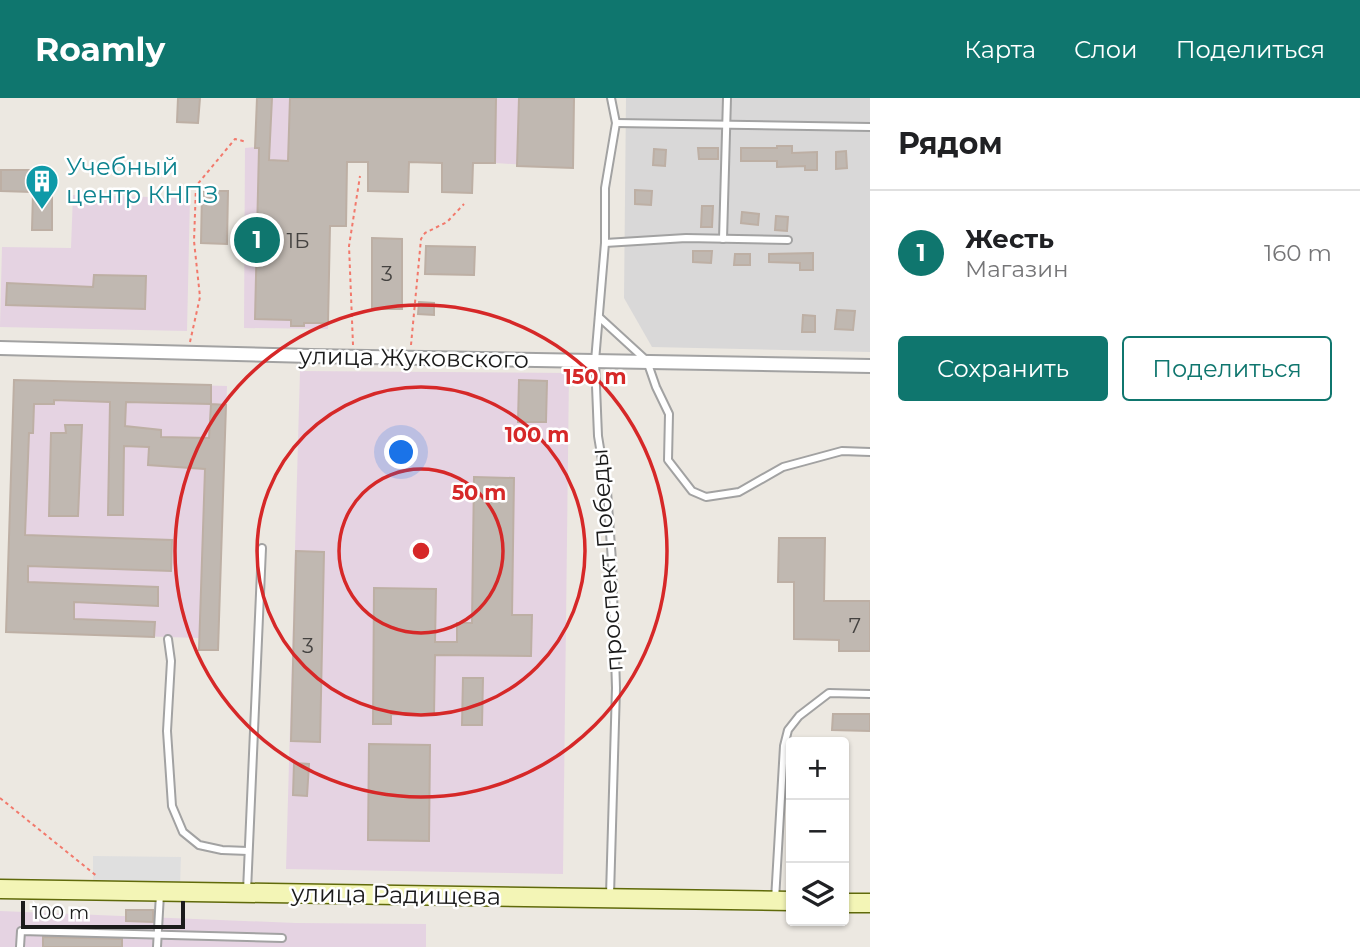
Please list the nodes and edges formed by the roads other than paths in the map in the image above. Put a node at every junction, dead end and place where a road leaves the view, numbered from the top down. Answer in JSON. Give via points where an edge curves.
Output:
{"nodes":[{"id":1,"x":611,"y":98,"type":"edge"},
{"id":2,"x":727,"y":98,"type":"edge"},
{"id":3,"x":616,"y":123,"type":"junction"},
{"id":4,"x":727,"y":124,"type":"junction"},
{"id":5,"x":870,"y":127,"type":"edge"},
{"id":6,"x":723,"y":239,"type":"junction"},
{"id":7,"x":788,"y":240,"type":"dead end"},
{"id":8,"x":605,"y":243,"type":"junction"},
{"id":9,"x":599,"y":317,"type":"junction"},
{"id":10,"x":0,"y":348,"type":"edge"},
{"id":11,"x":595,"y":361,"type":"junction"},
{"id":12,"x":647,"y":361,"type":"junction"},
{"id":13,"x":870,"y":366,"type":"edge"},
{"id":14,"x":870,"y":452,"type":"edge"},
{"id":15,"x":262,"y":548,"type":"dead end"},
{"id":16,"x":168,"y":639,"type":"dead end"},
{"id":17,"x":870,"y":694,"type":"edge"},
{"id":18,"x":248,"y":851,"type":"junction"},
{"id":19,"x":0,"y":890,"type":"edge"},
{"id":20,"x":160,"y":892,"type":"junction"},
{"id":21,"x":247,"y":893,"type":"junction"},
{"id":22,"x":610,"y":898,"type":"junction"},
{"id":23,"x":783,"y":901,"type":"edge"},
{"id":24,"x":849,"y":903,"type":"edge"},
{"id":25,"x":870,"y":904,"type":"edge"},
{"id":26,"x":158,"y":934,"type":"junction"},
{"id":27,"x":282,"y":938,"type":"dead end"},
{"id":28,"x":20,"y":947,"type":"edge"},
{"id":29,"x":157,"y":947,"type":"edge"}],
"edges":[{"from":1,"to":3,"type":"lane","name":"проспект Победы"},
{"from":2,"to":4,"type":"lane"},
{"from":3,"to":4,"type":"lane"},
{"from":3,"to":8,"type":"lane","name":"проспект Победы","via":[[605,188]]},
{"from":4,"to":5,"type":"lane"},
{"from":4,"to":6,"type":"lane"},
{"from":6,"to":7,"type":"lane"},
{"from":6,"to":8,"type":"lane"},
{"from":8,"to":9,"type":"lane","name":"проспект Победы"},
{"from":9,"to":11,"type":"lane","name":"проспект Победы"},
{"from":9,"to":12,"type":"lane"},
{"from":10,"to":11,"type":"street","name":"улица Жуковского"},
{"from":11,"to":12,"type":"street","name":"улица Жуковского"},
{"from":11,"to":22,"type":"lane","name":"проспект Победы","via":[[612,561],[616,688]]},
{"from":12,"to":13,"type":"street","name":"улица Жуковского"},
{"from":12,"to":14,"type":"lane","via":[[668,414],[668,460],[692,491],[706,497],[739,492],[783,467],[842,451]]},
{"from":15,"to":18,"type":"lane"},
{"from":16,"to":18,"type":"lane","via":[[172,806],[183,832],[200,845]]},
{"from":17,"to":23,"type":"lane","via":[[829,693],[788,730],[783,746]]},
{"from":18,"to":21,"type":"lane"},
{"from":19,"to":20,"type":"street","name":"улица Радищева"},
{"from":20,"to":21,"type":"street","name":"улица Радищева"},
{"from":20,"to":26,"type":"lane"},
{"from":21,"to":22,"type":"street","name":"улица Радищева"},
{"from":22,"to":23,"type":"street","name":"улица Радищева"},
{"from":24,"to":25,"type":"street"},
{"from":26,"to":27,"type":"lane"},
{"from":26,"to":28,"type":"lane","via":[[21,931]]},
{"from":26,"to":29,"type":"lane"}]}
